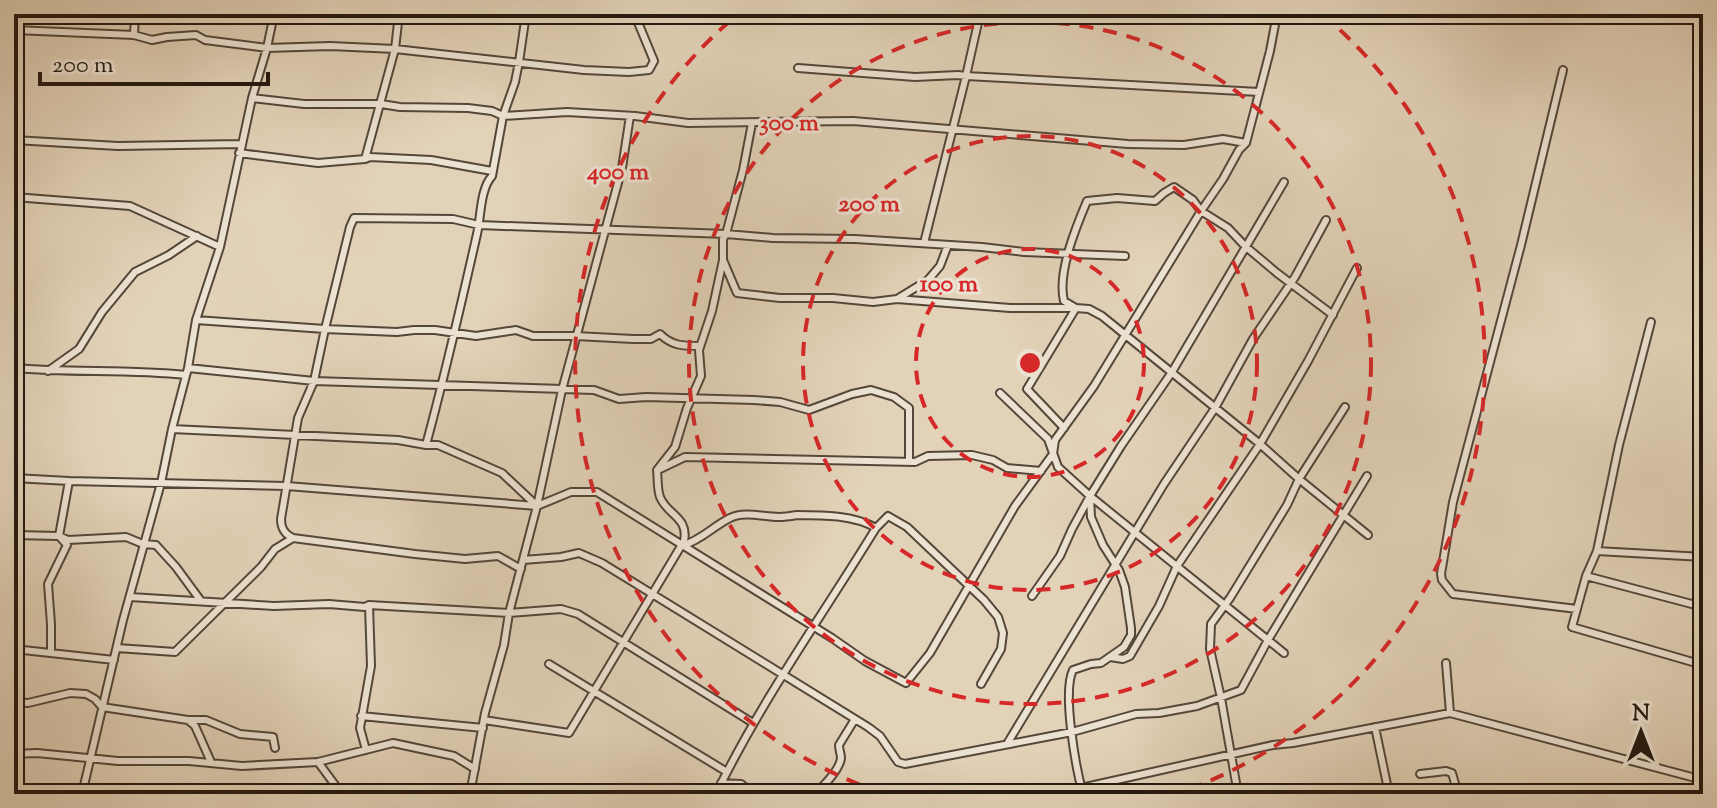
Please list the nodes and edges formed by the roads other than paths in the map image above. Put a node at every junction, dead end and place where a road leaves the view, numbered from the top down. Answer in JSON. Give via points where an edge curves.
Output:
{"nodes":[{"id":1,"x":140,"y":14,"type":"edge"},
{"id":2,"x":274,"y":14,"type":"edge"},
{"id":3,"x":399,"y":14,"type":"edge"},
{"id":4,"x":526,"y":14,"type":"edge"},
{"id":5,"x":632,"y":14,"type":"edge"},
{"id":6,"x":980,"y":14,"type":"edge"},
{"id":7,"x":1277,"y":14,"type":"edge"},
{"id":8,"x":14,"y":30,"type":"edge"},
{"id":9,"x":134,"y":35,"type":"junction"},
{"id":10,"x":267,"y":48,"type":"junction"},
{"id":11,"x":395,"y":49,"type":"junction"},
{"id":12,"x":519,"y":62,"type":"junction"},
{"id":13,"x":798,"y":68,"type":"dead end"},
{"id":14,"x":1563,"y":70,"type":"dead end"},
{"id":15,"x":966,"y":76,"type":"junction"},
{"id":16,"x":1259,"y":92,"type":"junction"},
{"id":17,"x":252,"y":98,"type":"junction"},
{"id":18,"x":381,"y":104,"type":"junction"},
{"id":19,"x":503,"y":116,"type":"junction"},
{"id":20,"x":630,"y":116,"type":"junction"},
{"id":21,"x":752,"y":123,"type":"junction"},
{"id":22,"x":954,"y":129,"type":"junction"},
{"id":23,"x":14,"y":140,"type":"edge"},
{"id":24,"x":1246,"y":143,"type":"junction"},
{"id":25,"x":241,"y":144,"type":"junction"},
{"id":26,"x":239,"y":153,"type":"junction"},
{"id":27,"x":365,"y":159,"type":"junction"},
{"id":28,"x":492,"y":171,"type":"junction"},
{"id":29,"x":1284,"y":182,"type":"dead end"},
{"id":30,"x":14,"y":197,"type":"edge"},
{"id":31,"x":1201,"y":211,"type":"junction"},
{"id":32,"x":1326,"y":220,"type":"dead end"},
{"id":33,"x":479,"y":225,"type":"junction"},
{"id":34,"x":607,"y":229,"type":"junction"},
{"id":35,"x":726,"y":234,"type":"junction"},
{"id":36,"x":197,"y":236,"type":"junction"},
{"id":37,"x":924,"y":243,"type":"junction"},
{"id":38,"x":948,"y":245,"type":"junction"},
{"id":39,"x":1245,"y":246,"type":"junction"},
{"id":40,"x":220,"y":247,"type":"junction"},
{"id":41,"x":1067,"y":254,"type":"junction"},
{"id":42,"x":1125,"y":256,"type":"dead end"},
{"id":43,"x":723,"y":260,"type":"junction"},
{"id":44,"x":1357,"y":268,"type":"dead end"},
{"id":45,"x":1291,"y":282,"type":"junction"},
{"id":46,"x":897,"y":299,"type":"junction"},
{"id":47,"x":1076,"y":308,"type":"junction"},
{"id":48,"x":1333,"y":315,"type":"junction"},
{"id":49,"x":196,"y":320,"type":"junction"},
{"id":50,"x":1651,"y":322,"type":"dead end"},
{"id":51,"x":325,"y":329,"type":"junction"},
{"id":52,"x":454,"y":333,"type":"junction"},
{"id":53,"x":1126,"y":334,"type":"junction"},
{"id":54,"x":576,"y":336,"type":"junction"},
{"id":55,"x":700,"y":346,"type":"junction"},
{"id":56,"x":14,"y":368,"type":"edge"},
{"id":57,"x":48,"y":371,"type":"junction"},
{"id":58,"x":187,"y":372,"type":"junction"},
{"id":59,"x":1172,"y":372,"type":"junction"},
{"id":60,"x":314,"y":381,"type":"junction"},
{"id":61,"x":442,"y":386,"type":"junction"},
{"id":62,"x":562,"y":390,"type":"junction"},
{"id":63,"x":1000,"y":393,"type":"dead end"},
{"id":64,"x":691,"y":399,"type":"junction"},
{"id":65,"x":1345,"y":407,"type":"dead end"},
{"id":66,"x":1215,"y":408,"type":"junction"},
{"id":67,"x":1064,"y":428,"type":"junction"},
{"id":68,"x":172,"y":429,"type":"junction"},
{"id":69,"x":295,"y":434,"type":"junction"},
{"id":70,"x":1260,"y":444,"type":"junction"},
{"id":71,"x":426,"y":445,"type":"junction"},
{"id":72,"x":1053,"y":454,"type":"junction"},
{"id":73,"x":909,"y":462,"type":"junction"},
{"id":74,"x":657,"y":470,"type":"junction"},
{"id":75,"x":1041,"y":471,"type":"junction"},
{"id":76,"x":1367,"y":476,"type":"dead end"},
{"id":77,"x":14,"y":478,"type":"edge"},
{"id":78,"x":1299,"y":479,"type":"junction"},
{"id":79,"x":69,"y":481,"type":"junction"},
{"id":80,"x":161,"y":483,"type":"junction"},
{"id":81,"x":287,"y":486,"type":"junction"},
{"id":82,"x":1090,"y":496,"type":"junction"},
{"id":83,"x":537,"y":506,"type":"junction"},
{"id":84,"x":1344,"y":516,"type":"junction"},
{"id":85,"x":876,"y":528,"type":"junction"},
{"id":86,"x":1136,"y":533,"type":"junction"},
{"id":87,"x":14,"y":535,"type":"edge"},
{"id":88,"x":1368,"y":535,"type":"dead end"},
{"id":89,"x":59,"y":536,"type":"junction"},
{"id":90,"x":293,"y":538,"type":"junction"},
{"id":91,"x":143,"y":544,"type":"junction"},
{"id":92,"x":682,"y":546,"type":"junction"},
{"id":93,"x":1597,"y":551,"type":"junction"},
{"id":94,"x":1703,"y":557,"type":"edge"},
{"id":95,"x":523,"y":560,"type":"junction"},
{"id":96,"x":1116,"y":565,"type":"junction"},
{"id":97,"x":1177,"y":566,"type":"junction"},
{"id":98,"x":521,"y":569,"type":"junction"},
{"id":99,"x":1586,"y":576,"type":"junction"},
{"id":100,"x":968,"y":586,"type":"junction"},
{"id":101,"x":654,"y":594,"type":"junction"},
{"id":102,"x":1032,"y":596,"type":"dead end"},
{"id":103,"x":130,"y":597,"type":"junction"},
{"id":104,"x":201,"y":601,"type":"junction"},
{"id":105,"x":224,"y":602,"type":"junction"},
{"id":106,"x":369,"y":605,"type":"junction"},
{"id":107,"x":1224,"y":605,"type":"junction"},
{"id":108,"x":1703,"y":607,"type":"edge"},
{"id":109,"x":1577,"y":609,"type":"junction"},
{"id":110,"x":509,"y":613,"type":"junction"},
{"id":111,"x":812,"y":626,"type":"junction"},
{"id":112,"x":1268,"y":640,"type":"junction"},
{"id":113,"x":624,"y":643,"type":"junction"},
{"id":114,"x":117,"y":648,"type":"junction"},
{"id":115,"x":14,"y":649,"type":"edge"},
{"id":116,"x":51,"y":652,"type":"junction"},
{"id":117,"x":1284,"y":653,"type":"dead end"},
{"id":118,"x":1110,"y":657,"type":"junction"},
{"id":119,"x":114,"y":660,"type":"junction"},
{"id":120,"x":1446,"y":663,"type":"dead end"},
{"id":121,"x":549,"y":664,"type":"dead end"},
{"id":122,"x":1703,"y":665,"type":"edge"},
{"id":123,"x":784,"y":675,"type":"junction"},
{"id":124,"x":981,"y":684,"type":"dead end"},
{"id":125,"x":594,"y":690,"type":"junction"},
{"id":126,"x":1221,"y":698,"type":"junction"},
{"id":127,"x":14,"y":702,"type":"edge"},
{"id":128,"x":102,"y":707,"type":"junction"},
{"id":129,"x":1450,"y":713,"type":"junction"},
{"id":130,"x":361,"y":716,"type":"junction"},
{"id":131,"x":855,"y":719,"type":"junction"},
{"id":132,"x":188,"y":720,"type":"junction"},
{"id":133,"x":753,"y":723,"type":"junction"},
{"id":134,"x":483,"y":724,"type":"junction"},
{"id":135,"x":1375,"y":727,"type":"junction"},
{"id":136,"x":1072,"y":732,"type":"junction"},
{"id":137,"x":1007,"y":744,"type":"junction"},
{"id":138,"x":275,"y":748,"type":"dead end"},
{"id":139,"x":366,"y":750,"type":"junction"},
{"id":140,"x":14,"y":754,"type":"edge"},
{"id":141,"x":1232,"y":754,"type":"junction"},
{"id":142,"x":91,"y":759,"type":"junction"},
{"id":143,"x":211,"y":762,"type":"junction"},
{"id":144,"x":318,"y":762,"type":"junction"},
{"id":145,"x":475,"y":769,"type":"junction"},
{"id":146,"x":727,"y":772,"type":"junction"},
{"id":147,"x":1420,"y":774,"type":"dead end"},
{"id":148,"x":1703,"y":780,"type":"edge"},
{"id":149,"x":721,"y":783,"type":"junction"},
{"id":150,"x":1082,"y":791,"type":"edge"},
{"id":151,"x":82,"y":794,"type":"edge"},
{"id":152,"x":339,"y":794,"type":"edge"},
{"id":153,"x":470,"y":794,"type":"edge"},
{"id":154,"x":716,"y":794,"type":"edge"},
{"id":155,"x":754,"y":794,"type":"edge"},
{"id":156,"x":774,"y":794,"type":"edge"},
{"id":157,"x":781,"y":794,"type":"edge"},
{"id":158,"x":813,"y":794,"type":"edge"},
{"id":159,"x":1046,"y":794,"type":"edge"},
{"id":160,"x":1238,"y":794,"type":"edge"},
{"id":161,"x":1389,"y":794,"type":"edge"},
{"id":162,"x":1458,"y":794,"type":"edge"}],
"edges":[{"from":1,"to":9,"type":"street","via":[[135,15]]},
{"from":2,"to":10,"type":"street"},
{"from":3,"to":11,"type":"street"},
{"from":4,"to":12,"type":"street"},
{"from":5,"to":12,"type":"street","via":[[654,61],[649,70]]},
{"from":6,"to":15,"type":"street"},
{"from":7,"to":16,"type":"street"},
{"from":8,"to":9,"type":"street"},
{"from":9,"to":10,"type":"street","via":[[152,40],[196,35]]},
{"from":10,"to":11,"type":"street"},
{"from":10,"to":17,"type":"street"},
{"from":11,"to":12,"type":"street"},
{"from":11,"to":18,"type":"street"},
{"from":12,"to":19,"type":"street"},
{"from":13,"to":15,"type":"street"},
{"from":14,"to":109,"type":"street","via":[[1453,502],[1441,574],[1453,594]]},
{"from":15,"to":16,"type":"street"},
{"from":15,"to":22,"type":"street"},
{"from":16,"to":24,"type":"street"},
{"from":17,"to":18,"type":"street"},
{"from":17,"to":25,"type":"street"},
{"from":18,"to":19,"type":"street","via":[[480,109]]},
{"from":18,"to":27,"type":"street"},
{"from":19,"to":20,"type":"street"},
{"from":19,"to":28,"type":"street"},
{"from":20,"to":21,"type":"street"},
{"from":20,"to":34,"type":"street"},
{"from":21,"to":22,"type":"street","via":[[853,121]]},
{"from":21,"to":35,"type":"street"},
{"from":22,"to":24,"type":"street","via":[[1128,144],[1223,139]]},
{"from":22,"to":37,"type":"street"},
{"from":23,"to":25,"type":"street","via":[[118,146]]},
{"from":24,"to":31,"type":"street"},
{"from":25,"to":26,"type":"street"},
{"from":26,"to":27,"type":"street","via":[[318,163]]},
{"from":26,"to":40,"type":"street"},
{"from":27,"to":28,"type":"street","via":[[431,160]]},
{"from":28,"to":33,"type":"street"},
{"from":29,"to":39,"type":"street"},
{"from":30,"to":36,"type":"street","via":[[130,206]]},
{"from":31,"to":39,"type":"street"},
{"from":31,"to":41,"type":"street","via":[[1174,187],[1155,201],[1087,201]]},
{"from":31,"to":53,"type":"street"},
{"from":32,"to":45,"type":"street"},
{"from":33,"to":34,"type":"street"},
{"from":33,"to":51,"type":"street","via":[[453,219],[354,218]]},
{"from":33,"to":52,"type":"street"},
{"from":34,"to":35,"type":"street"},
{"from":34,"to":54,"type":"street"},
{"from":35,"to":37,"type":"street"},
{"from":35,"to":43,"type":"street"},
{"from":36,"to":40,"type":"street"},
{"from":36,"to":57,"type":"street","via":[[135,272],[79,349]]},
{"from":37,"to":38,"type":"street"},
{"from":38,"to":41,"type":"street"},
{"from":38,"to":46,"type":"street","via":[[928,280]]},
{"from":39,"to":45,"type":"street"},
{"from":39,"to":59,"type":"street"},
{"from":40,"to":49,"type":"street"},
{"from":41,"to":42,"type":"street"},
{"from":41,"to":47,"type":"street","via":[[1062,294]]},
{"from":43,"to":46,"type":"street","via":[[737,293]]},
{"from":43,"to":55,"type":"street"},
{"from":44,"to":48,"type":"street"},
{"from":45,"to":48,"type":"street"},
{"from":45,"to":66,"type":"street"},
{"from":46,"to":47,"type":"street"},
{"from":47,"to":53,"type":"street","via":[[1089,309]]},
{"from":47,"to":67,"type":"street","via":[[1027,389]]},
{"from":48,"to":70,"type":"street"},
{"from":49,"to":51,"type":"street"},
{"from":49,"to":58,"type":"street"},
{"from":50,"to":93,"type":"street"},
{"from":51,"to":52,"type":"street"},
{"from":51,"to":60,"type":"street"},
{"from":52,"to":54,"type":"street","via":[[476,336],[516,330],[533,336]]},
{"from":52,"to":61,"type":"street"},
{"from":53,"to":59,"type":"street"},
{"from":53,"to":67,"type":"street"},
{"from":54,"to":55,"type":"street","via":[[651,339],[660,334],[676,345]]},
{"from":54,"to":62,"type":"street"},
{"from":55,"to":64,"type":"street","via":[[701,376]]},
{"from":56,"to":57,"type":"street"},
{"from":57,"to":58,"type":"street"},
{"from":58,"to":60,"type":"street"},
{"from":58,"to":68,"type":"street"},
{"from":59,"to":66,"type":"street"},
{"from":59,"to":82,"type":"street"},
{"from":60,"to":61,"type":"street"},
{"from":60,"to":69,"type":"street"},
{"from":61,"to":62,"type":"street"},
{"from":61,"to":71,"type":"street"},
{"from":62,"to":64,"type":"street","via":[[594,390],[619,399]]},
{"from":62,"to":83,"type":"street"},
{"from":63,"to":72,"type":"street","via":[[1048,439]]},
{"from":64,"to":73,"type":"street","via":[[780,402],[809,410],[871,390],[909,408]]},
{"from":64,"to":74,"type":"street","via":[[675,447]]},
{"from":65,"to":78,"type":"street"},
{"from":66,"to":70,"type":"street"},
{"from":66,"to":86,"type":"street"},
{"from":67,"to":72,"type":"street"},
{"from":68,"to":69,"type":"street"},
{"from":68,"to":80,"type":"street"},
{"from":69,"to":71,"type":"street"},
{"from":69,"to":81,"type":"street"},
{"from":70,"to":78,"type":"street"},
{"from":70,"to":97,"type":"street"},
{"from":71,"to":83,"type":"street","via":[[438,445],[502,473]]},
{"from":72,"to":75,"type":"street"},
{"from":72,"to":82,"type":"street","via":[[1058,467]]},
{"from":73,"to":74,"type":"street","via":[[685,457]]},
{"from":73,"to":75,"type":"street","via":[[972,455],[1007,468]]},
{"from":74,"to":92,"type":"street","via":[[660,498],[684,526]]},
{"from":75,"to":100,"type":"street"},
{"from":76,"to":84,"type":"street"},
{"from":77,"to":79,"type":"street"},
{"from":78,"to":84,"type":"street"},
{"from":78,"to":107,"type":"street"},
{"from":79,"to":80,"type":"street"},
{"from":79,"to":89,"type":"street"},
{"from":80,"to":81,"type":"street"},
{"from":80,"to":91,"type":"street"},
{"from":81,"to":83,"type":"street"},
{"from":81,"to":90,"type":"street","via":[[281,525]]},
{"from":82,"to":86,"type":"street"},
{"from":82,"to":96,"type":"street","via":[[1091,517]]},
{"from":82,"to":102,"type":"street","via":[[1060,556]]},
{"from":83,"to":92,"type":"street","via":[[571,492],[597,492]]},
{"from":83,"to":95,"type":"street"},
{"from":84,"to":88,"type":"street"},
{"from":84,"to":112,"type":"street"},
{"from":85,"to":92,"type":"street","via":[[864,521],[823,516],[750,515],[731,517]]},
{"from":85,"to":100,"type":"street","via":[[888,516],[907,527]]},
{"from":85,"to":111,"type":"street"},
{"from":86,"to":96,"type":"street"},
{"from":86,"to":97,"type":"street"},
{"from":87,"to":89,"type":"street"},
{"from":89,"to":91,"type":"street","via":[[126,537]]},
{"from":89,"to":116,"type":"street","via":[[67,545],[48,584]]},
{"from":90,"to":98,"type":"street","via":[[465,559],[498,556]]},
{"from":90,"to":105,"type":"street","via":[[275,549]]},
{"from":91,"to":103,"type":"street"},
{"from":91,"to":104,"type":"street","via":[[156,545]]},
{"from":92,"to":101,"type":"street"},
{"from":92,"to":111,"type":"street"},
{"from":93,"to":94,"type":"street"},
{"from":93,"to":99,"type":"street"},
{"from":95,"to":98,"type":"street"},
{"from":95,"to":101,"type":"street","via":[[584,553]]},
{"from":96,"to":118,"type":"street","via":[[1125,587],[1131,635]]},
{"from":96,"to":137,"type":"street"},
{"from":97,"to":107,"type":"street"},
{"from":97,"to":118,"type":"street","via":[[1130,656]]},
{"from":98,"to":110,"type":"street"},
{"from":99,"to":108,"type":"street"},
{"from":99,"to":109,"type":"street"},
{"from":100,"to":111,"type":"street","via":[[930,653],[906,683]]},
{"from":100,"to":124,"type":"street","via":[[998,617],[1003,633],[1001,649]]},
{"from":101,"to":113,"type":"street"},
{"from":101,"to":123,"type":"street"},
{"from":103,"to":104,"type":"street"},
{"from":103,"to":114,"type":"street"},
{"from":104,"to":105,"type":"street"},
{"from":105,"to":106,"type":"street"},
{"from":105,"to":114,"type":"street","via":[[175,652]]},
{"from":106,"to":110,"type":"street"},
{"from":106,"to":130,"type":"street","via":[[371,666]]},
{"from":107,"to":112,"type":"street"},
{"from":107,"to":126,"type":"street","via":[[1211,624],[1210,637]]},
{"from":109,"to":122,"type":"street","via":[[1572,627]]},
{"from":110,"to":113,"type":"street","via":[[569,610]]},
{"from":110,"to":134,"type":"street"},
{"from":111,"to":123,"type":"street"},
{"from":112,"to":117,"type":"street"},
{"from":112,"to":126,"type":"street","via":[[1241,690]]},
{"from":113,"to":125,"type":"street"},
{"from":113,"to":133,"type":"street"},
{"from":114,"to":119,"type":"street"},
{"from":115,"to":116,"type":"street"},
{"from":116,"to":119,"type":"street"},
{"from":118,"to":136,"type":"street","via":[[1073,670],[1068,690]]},
{"from":119,"to":128,"type":"street"},
{"from":120,"to":129,"type":"street"},
{"from":121,"to":125,"type":"street"},
{"from":123,"to":131,"type":"street"},
{"from":123,"to":133,"type":"street"},
{"from":125,"to":134,"type":"street","via":[[569,733]]},
{"from":125,"to":146,"type":"street"},
{"from":126,"to":136,"type":"street"},
{"from":126,"to":141,"type":"street"},
{"from":127,"to":128,"type":"street","via":[[70,693],[86,694]]},
{"from":128,"to":132,"type":"street"},
{"from":128,"to":142,"type":"street"},
{"from":129,"to":135,"type":"street"},
{"from":129,"to":148,"type":"street"},
{"from":130,"to":134,"type":"street"},
{"from":130,"to":139,"type":"street"},
{"from":131,"to":137,"type":"street","via":[[880,736],[905,764]]},
{"from":131,"to":158,"type":"street","via":[[839,745],[838,765]]},
{"from":132,"to":138,"type":"street","via":[[273,737]]},
{"from":132,"to":143,"type":"street"},
{"from":133,"to":146,"type":"street"},
{"from":134,"to":145,"type":"street"},
{"from":135,"to":141,"type":"street"},
{"from":135,"to":161,"type":"street"},
{"from":136,"to":137,"type":"street"},
{"from":136,"to":150,"type":"street"},
{"from":139,"to":144,"type":"street"},
{"from":139,"to":145,"type":"street","via":[[400,743],[454,756]]},
{"from":140,"to":142,"type":"street"},
{"from":141,"to":150,"type":"street"},
{"from":141,"to":160,"type":"street"},
{"from":142,"to":143,"type":"street"},
{"from":142,"to":151,"type":"street"},
{"from":143,"to":144,"type":"street"},
{"from":144,"to":152,"type":"street"},
{"from":145,"to":153,"type":"street"},
{"from":146,"to":149,"type":"street"},
{"from":147,"to":162,"type":"street","via":[[1452,773]]},
{"from":149,"to":154,"type":"street"},
{"from":149,"to":155,"type":"street","via":[[741,784]]},
{"from":150,"to":159,"type":"street"},
{"from":156,"to":157,"type":"street"}]}
